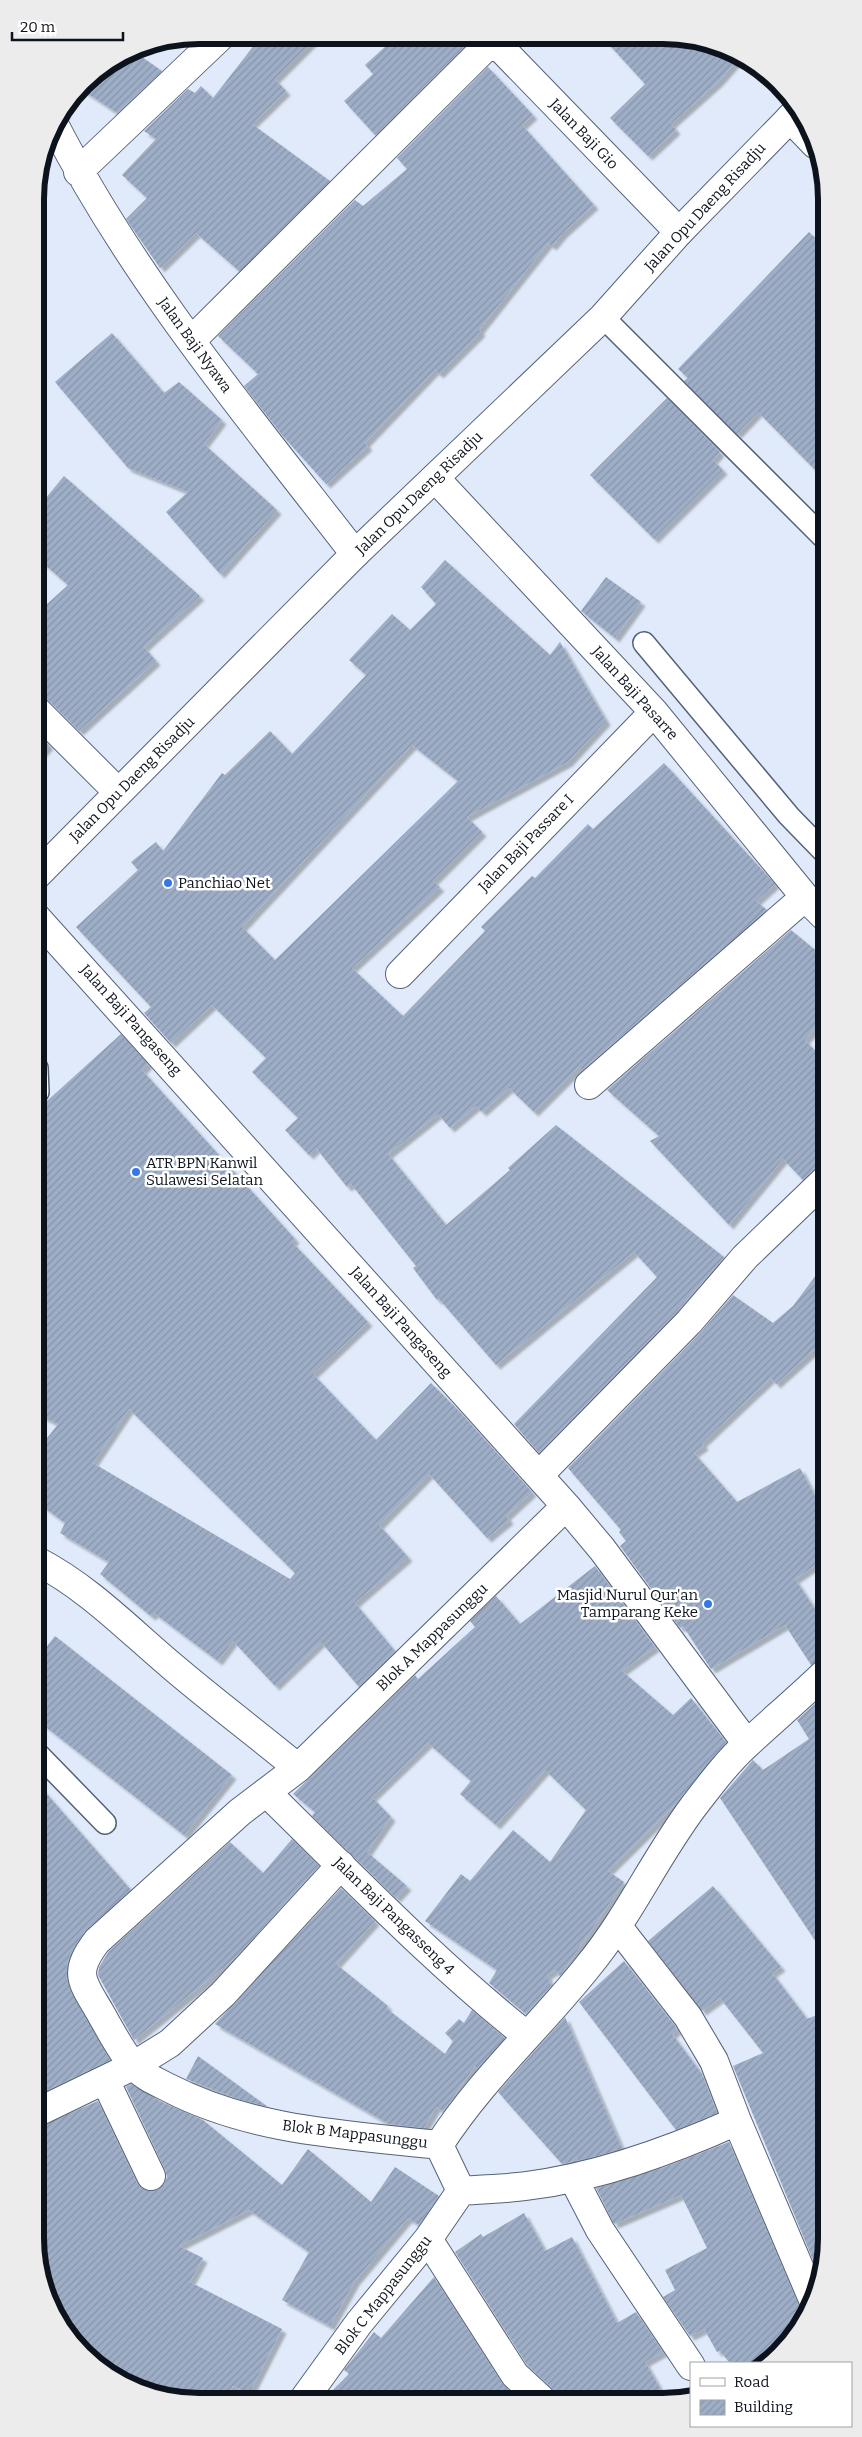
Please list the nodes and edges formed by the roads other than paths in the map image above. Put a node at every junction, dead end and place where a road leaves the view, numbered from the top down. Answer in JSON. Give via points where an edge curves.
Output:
{"nodes":[{"id":1,"x":213,"y":44,"type":"edge"},
{"id":2,"x":487,"y":44,"type":"edge"},
{"id":3,"x":499,"y":44,"type":"edge"},
{"id":4,"x":793,"y":114,"type":"edge"},
{"id":5,"x":59,"y":133,"type":"edge"},
{"id":6,"x":78,"y":172,"type":"junction"},
{"id":7,"x":679,"y":232,"type":"junction"},
{"id":8,"x":603,"y":317,"type":"junction"},
{"id":9,"x":192,"y":340,"type":"junction"},
{"id":10,"x":435,"y":478,"type":"junction"},
{"id":11,"x":818,"y":532,"type":"edge"},
{"id":12,"x":355,"y":554,"type":"junction"},
{"id":13,"x":644,"y":643,"type":"dead end"},
{"id":14,"x":654,"y":712,"type":"junction"},
{"id":15,"x":44,"y":718,"type":"edge"},
{"id":16,"x":118,"y":792,"type":"junction"},
{"id":17,"x":818,"y":846,"type":"edge"},
{"id":18,"x":44,"y":868,"type":"edge"},
{"id":19,"x":805,"y":897,"type":"junction"},
{"id":20,"x":818,"y":911,"type":"edge"},
{"id":21,"x":44,"y":925,"type":"edge"},
{"id":22,"x":400,"y":974,"type":"dead end"},
{"id":23,"x":589,"y":1085,"type":"dead end"},
{"id":24,"x":818,"y":1187,"type":"edge"},
{"id":25,"x":538,"y":1475,"type":"junction"},
{"id":26,"x":566,"y":1506,"type":"junction"},
{"id":27,"x":44,"y":1564,"type":"edge"},
{"id":28,"x":818,"y":1679,"type":"edge"},
{"id":29,"x":747,"y":1744,"type":"junction"},
{"id":30,"x":44,"y":1760,"type":"edge"},
{"id":31,"x":298,"y":1768,"type":"junction"},
{"id":32,"x":266,"y":1792,"type":"junction"},
{"id":33,"x":105,"y":1823,"type":"dead end"},
{"id":34,"x":341,"y":1865,"type":"junction"},
{"id":35,"x":618,"y":1927,"type":"junction"},
{"id":36,"x":85,"y":1956,"type":"joint"},
{"id":37,"x":526,"y":2035,"type":"junction"},
{"id":38,"x":134,"y":2066,"type":"junction"},
{"id":39,"x":105,"y":2080,"type":"junction"},
{"id":40,"x":44,"y":2109,"type":"edge"},
{"id":41,"x":737,"y":2121,"type":"junction"},
{"id":42,"x":439,"y":2145,"type":"junction"},
{"id":43,"x":151,"y":2176,"type":"dead end"},
{"id":44,"x":573,"y":2178,"type":"junction"},
{"id":45,"x":461,"y":2191,"type":"junction"},
{"id":46,"x":428,"y":2239,"type":"junction"},
{"id":47,"x":809,"y":2290,"type":"edge"},
{"id":48,"x":690,"y":2365,"type":"edge"},
{"id":49,"x":308,"y":2393,"type":"edge"},
{"id":50,"x":534,"y":2393,"type":"edge"}],
"edges":[{"from":1,"to":6,"type":"street"},
{"from":2,"to":9,"type":"street"},
{"from":3,"to":7,"type":"street","name":"Jalan Baji Gio"},
{"from":4,"to":7,"type":"street","name":"Jalan Opu Daeng Risadju"},
{"from":5,"to":6,"type":"street","name":"Jalan Baji Nyawa"},
{"from":6,"to":9,"type":"street","name":"Jalan Baji Nyawa","via":[[141,270]]},
{"from":7,"to":8,"type":"street","name":"Jalan Opu Daeng Risadju"},
{"from":8,"to":10,"type":"street","name":"Jalan Opu Daeng Risadju"},
{"from":8,"to":11,"type":"lane"},
{"from":9,"to":12,"type":"street","name":"Jalan Baji Nyawa"},
{"from":10,"to":12,"type":"street","name":"Jalan Opu Daeng Risadju"},
{"from":10,"to":14,"type":"street","name":"Jalan Baji Pasarre"},
{"from":12,"to":16,"type":"street","name":"Jalan Opu Daeng Risadju"},
{"from":13,"to":17,"type":"lane","via":[[789,816]]},
{"from":14,"to":19,"type":"street","name":"Jalan Baji Pasarre"},
{"from":14,"to":22,"type":"street","name":"Jalan Baji Passare I"},
{"from":15,"to":16,"type":"street"},
{"from":16,"to":18,"type":"street","name":"Jalan Opu Daeng Risadju"},
{"from":19,"to":20,"type":"street","name":"Jalan Baji Pasarre"},
{"from":19,"to":23,"type":"street"},
{"from":21,"to":25,"type":"street","name":"Jalan Baji Pangaseng"},
{"from":24,"to":25,"type":"street","via":[[745,1257],[689,1322]]},
{"from":25,"to":26,"type":"street","name":"Jalan Baji Pangaseng"},
{"from":26,"to":29,"type":"street","name":"Jalan Baji Pangaseng","via":[[602,1549]]},
{"from":26,"to":31,"type":"street","name":"Blok A Mappasunggu"},
{"from":27,"to":31,"type":"street","via":[[80,1587]]},
{"from":28,"to":29,"type":"street"},
{"from":29,"to":35,"type":"street","via":[[665,1846]]},
{"from":30,"to":33,"type":"lane"},
{"from":31,"to":32,"type":"street","name":"Blok A Mappasunggu"},
{"from":32,"to":34,"type":"street","name":"Jalan Baji Pangasseng 4"},
{"from":32,"to":36,"type":"street","name":"Blok A Mappasunggu","via":[[156,1887]]},
{"from":34,"to":37,"type":"street","name":"Jalan Baji Pangasseng 4","via":[[480,1998]]},
{"from":34,"to":38,"type":"street","via":[[223,1994],[170,2042]]},
{"from":35,"to":37,"type":"street","via":[[590,1965]]},
{"from":35,"to":41,"type":"street","via":[[688,2017],[714,2061]]},
{"from":36,"to":38,"type":"street","name":"Blok B Mappasunggu","via":[[80,1973],[86,1988]]},
{"from":37,"to":42,"type":"street","via":[[460,2111]]},
{"from":38,"to":39,"type":"street"},
{"from":38,"to":42,"type":"street","name":"Blok B Mappasunggu","via":[[176,2092],[239,2117],[316,2132]]},
{"from":39,"to":40,"type":"street"},
{"from":39,"to":43,"type":"street"},
{"from":41,"to":44,"type":"street","via":[[678,2147]]},
{"from":41,"to":47,"type":"street"},
{"from":42,"to":45,"type":"street"},
{"from":44,"to":45,"type":"street","via":[[526,2187]]},
{"from":44,"to":48,"type":"street","via":[[600,2230]]},
{"from":45,"to":46,"type":"street","name":"Blok C Mappasunggu"},
{"from":46,"to":49,"type":"street","name":"Blok C Mappasunggu","via":[[359,2323]]},
{"from":46,"to":50,"type":"street","via":[[515,2375]]}]}
